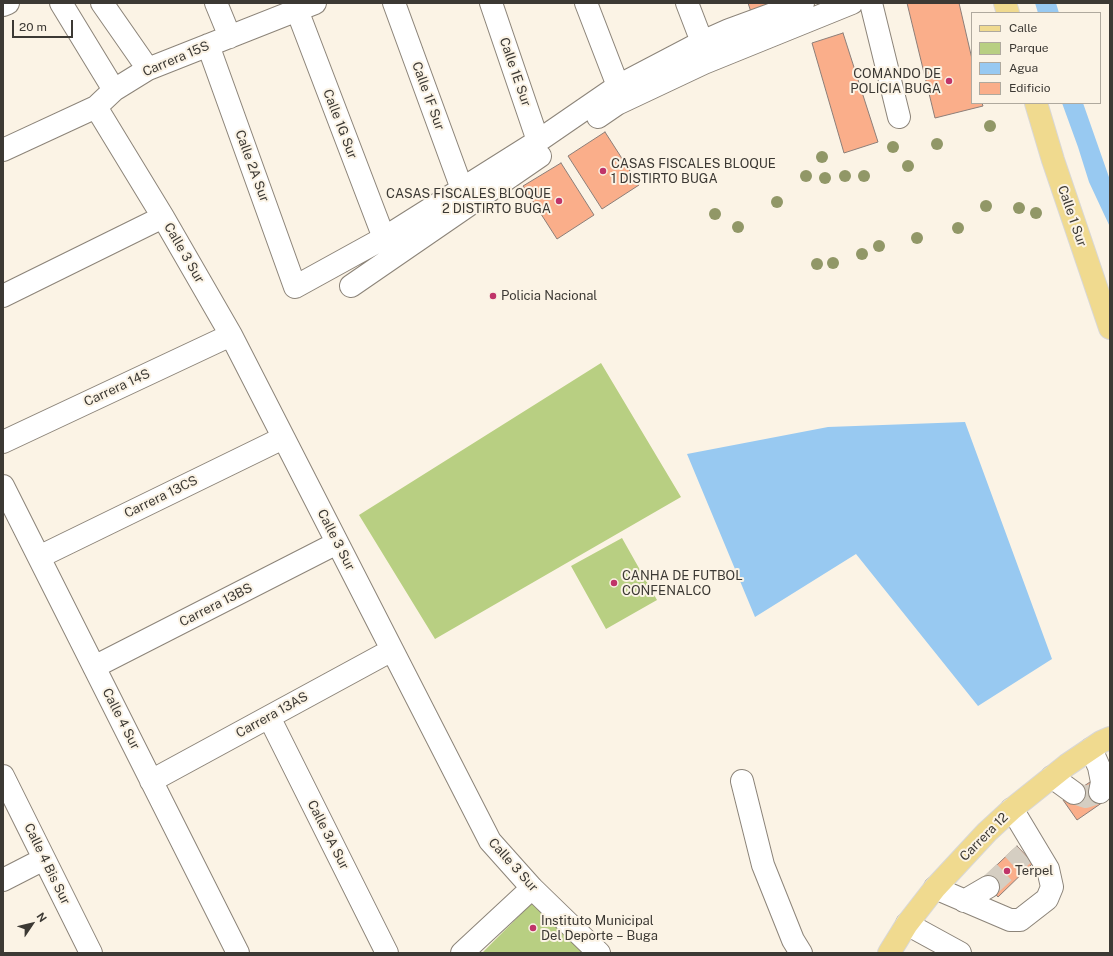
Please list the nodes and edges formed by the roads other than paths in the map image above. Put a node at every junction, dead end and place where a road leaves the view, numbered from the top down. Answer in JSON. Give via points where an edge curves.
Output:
{"nodes":[{"id":1,"x":8,"y":3,"type":"edge"},
{"id":2,"x":61,"y":3,"type":"edge"},
{"id":3,"x":102,"y":3,"type":"edge"},
{"id":4,"x":216,"y":3,"type":"edge"},
{"id":5,"x":394,"y":3,"type":"edge"},
{"id":6,"x":491,"y":3,"type":"edge"},
{"id":7,"x":586,"y":3,"type":"edge"},
{"id":8,"x":687,"y":3,"type":"edge"},
{"id":9,"x":852,"y":3,"type":"edge"},
{"id":10,"x":871,"y":3,"type":"edge"},
{"id":11,"x":797,"y":4,"type":"edge"},
{"id":12,"x":3,"y":5,"type":"edge"},
{"id":13,"x":306,"y":6,"type":"edge"},
{"id":14,"x":230,"y":37,"type":"junction"},
{"id":15,"x":702,"y":42,"type":"junction"},
{"id":16,"x":208,"y":45,"type":"junction"},
{"id":17,"x":148,"y":69,"type":"junction"},
{"id":18,"x":618,"y":86,"type":"junction"},
{"id":19,"x":114,"y":90,"type":"junction"},
{"id":20,"x":1036,"y":104,"type":"edge"},
{"id":21,"x":96,"y":106,"type":"junction"},
{"id":22,"x":899,"y":117,"type":"dead end"},
{"id":23,"x":538,"y":141,"type":"junction"},
{"id":24,"x":3,"y":150,"type":"edge"},
{"id":25,"x":462,"y":189,"type":"junction"},
{"id":26,"x":163,"y":217,"type":"junction"},
{"id":27,"x":384,"y":238,"type":"junction"},
{"id":28,"x":350,"y":286,"type":"dead end"},
{"id":29,"x":3,"y":296,"type":"edge"},
{"id":30,"x":1110,"y":328,"type":"edge"},
{"id":31,"x":231,"y":335,"type":"junction"},
{"id":32,"x":283,"y":438,"type":"junction"},
{"id":33,"x":3,"y":442,"type":"edge"},
{"id":34,"x":3,"y":486,"type":"edge"},
{"id":35,"x":337,"y":543,"type":"junction"},
{"id":36,"x":39,"y":557,"type":"junction"},
{"id":37,"x":392,"y":650,"type":"junction"},
{"id":38,"x":94,"y":667,"type":"junction"},
{"id":39,"x":269,"y":717,"type":"junction"},
{"id":40,"x":1103,"y":746,"type":"edge"},
{"id":41,"x":3,"y":776,"type":"edge"},
{"id":42,"x":1052,"y":777,"type":"junction"},
{"id":43,"x":151,"y":781,"type":"junction"},
{"id":44,"x":742,"y":781,"type":"dead end"},
{"id":45,"x":1110,"y":788,"type":"edge"},
{"id":46,"x":1074,"y":793,"type":"tunnel mouth"},
{"id":47,"x":1012,"y":809,"type":"junction"},
{"id":48,"x":44,"y":859,"type":"junction"},
{"id":49,"x":3,"y":880,"type":"edge"},
{"id":50,"x":988,"y":887,"type":"tunnel mouth"},
{"id":51,"x":532,"y":888,"type":"junction"},
{"id":52,"x":935,"y":888,"type":"junction"},
{"id":53,"x":964,"y":901,"type":"junction"},
{"id":54,"x":907,"y":924,"type":"junction"},
{"id":55,"x":91,"y":953,"type":"edge"},
{"id":56,"x":238,"y":953,"type":"edge"},
{"id":57,"x":387,"y":953,"type":"edge"},
{"id":58,"x":462,"y":953,"type":"edge"},
{"id":59,"x":599,"y":953,"type":"edge"},
{"id":60,"x":801,"y":953,"type":"edge"},
{"id":61,"x":889,"y":953,"type":"edge"},
{"id":62,"x":960,"y":953,"type":"edge"}],
"edges":[{"from":1,"to":12,"type":"street"},
{"from":2,"to":19,"type":"street"},
{"from":3,"to":17,"type":"street"},
{"from":4,"to":14,"type":"street"},
{"from":5,"to":25,"type":"street","name":"Calle 1F Sur"},
{"from":6,"to":23,"type":"street","name":"Calle 1E Sur"},
{"from":7,"to":18,"type":"street"},
{"from":8,"to":15,"type":"street"},
{"from":9,"to":28,"type":"street","via":[[704,63],[617,104]]},
{"from":10,"to":22,"type":"street"},
{"from":11,"to":15,"type":"street"},
{"from":13,"to":14,"type":"street","name":"Carrera 15S"},
{"from":13,"to":27,"type":"street","name":"Calle 1G Sur"},
{"from":14,"to":16,"type":"street","name":"Carrera 15S"},
{"from":15,"to":18,"type":"street"},
{"from":16,"to":17,"type":"street","name":"Carrera 15S"},
{"from":16,"to":27,"type":"street","name":"Calle 2A Sur","via":[[295,287]]},
{"from":17,"to":19,"type":"street","name":"Carrera 15S"},
{"from":18,"to":23,"type":"street"},
{"from":19,"to":21,"type":"street","name":"Carrera 15S"},
{"from":20,"to":30,"type":"main road","name":"Calle 1 Sur"},
{"from":21,"to":24,"type":"street","name":"Carrera 15S"},
{"from":21,"to":26,"type":"street","name":"Calle 3 Sur"},
{"from":23,"to":25,"type":"street"},
{"from":25,"to":27,"type":"street"},
{"from":26,"to":29,"type":"street"},
{"from":26,"to":31,"type":"street","name":"Calle 3 Sur"},
{"from":31,"to":32,"type":"street","name":"Calle 3 Sur"},
{"from":31,"to":33,"type":"street","name":"Carrera 14S"},
{"from":32,"to":35,"type":"street","name":"Calle 3 Sur"},
{"from":32,"to":36,"type":"street","name":"Carrera 13CS"},
{"from":34,"to":36,"type":"street","name":"Calle 4 Sur"},
{"from":35,"to":37,"type":"street","name":"Calle 3 Sur"},
{"from":35,"to":38,"type":"street","name":"Carrera 13BS"},
{"from":36,"to":38,"type":"street","name":"Calle 4 Sur"},
{"from":37,"to":39,"type":"street","name":"Carrera 13AS"},
{"from":37,"to":51,"type":"street","name":"Calle 3 Sur","via":[[490,841]]},
{"from":38,"to":43,"type":"street","name":"Calle 4 Sur"},
{"from":39,"to":43,"type":"street","name":"Carrera 13AS"},
{"from":39,"to":57,"type":"street","name":"Calle 3A Sur"},
{"from":40,"to":42,"type":"main road","name":"Carrera 12"},
{"from":40,"to":45,"type":"street","via":[[1098,767],[1102,782],[1100,792]]},
{"from":41,"to":48,"type":"street","name":"Calle 4 Bis Sur"},
{"from":42,"to":46,"type":"street"},
{"from":42,"to":47,"type":"main road","name":"Carrera 12"},
{"from":43,"to":56,"type":"street","name":"Calle 4 Sur"},
{"from":44,"to":60,"type":"street","via":[[763,865],[793,940]]},
{"from":47,"to":52,"type":"main road","name":"Carrera 12"},
{"from":47,"to":53,"type":"street","via":[[1027,847],[1048,869],[1052,887],[1047,899],[1020,920],[1010,920]]},
{"from":48,"to":49,"type":"street"},
{"from":48,"to":55,"type":"street","name":"Calle 4 Bis Sur"},
{"from":50,"to":53,"type":"street"},
{"from":51,"to":58,"type":"street"},
{"from":51,"to":59,"type":"street","name":"Calle 3 Sur"},
{"from":52,"to":53,"type":"street"},
{"from":52,"to":54,"type":"main road","name":"Carrera 12"},
{"from":54,"to":61,"type":"main road","name":"Carrera 12"},
{"from":54,"to":62,"type":"street"}]}
